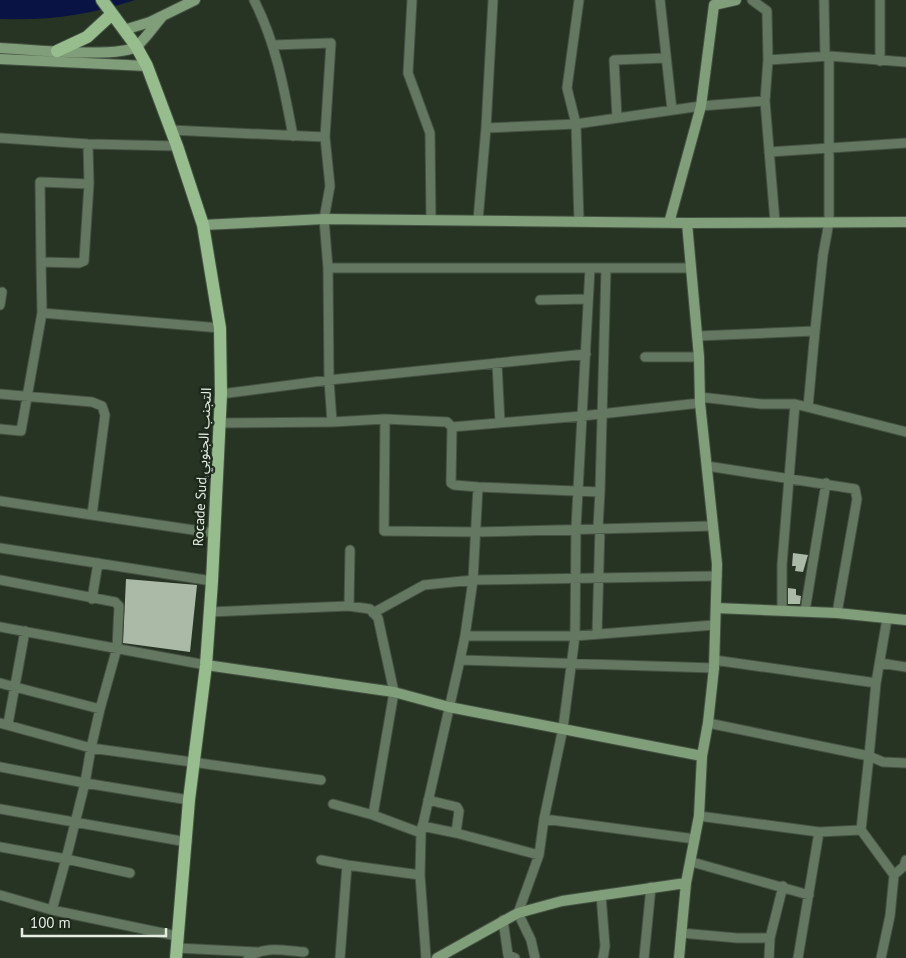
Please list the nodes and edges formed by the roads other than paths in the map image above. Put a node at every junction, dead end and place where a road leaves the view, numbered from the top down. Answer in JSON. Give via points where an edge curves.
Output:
{"nodes":[{"id":1,"x":102,"y":0,"type":"edge"},
{"id":2,"x":195,"y":0,"type":"edge"},
{"id":3,"x":254,"y":0,"type":"edge"},
{"id":4,"x":412,"y":0,"type":"edge"},
{"id":5,"x":494,"y":0,"type":"edge"},
{"id":6,"x":579,"y":0,"type":"edge"},
{"id":7,"x":660,"y":0,"type":"edge"},
{"id":8,"x":736,"y":0,"type":"edge"},
{"id":9,"x":752,"y":0,"type":"edge"},
{"id":10,"x":824,"y":0,"type":"edge"},
{"id":11,"x":880,"y":0,"type":"edge"},
{"id":12,"x":111,"y":13,"type":"junction"},
{"id":13,"x":162,"y":17,"type":"junction"},
{"id":14,"x":124,"y":30,"type":"junction"},
{"id":15,"x":273,"y":45,"type":"junction"},
{"id":16,"x":136,"y":46,"type":"junction"},
{"id":17,"x":0,"y":48,"type":"edge"},
{"id":18,"x":57,"y":51,"type":"junction"},
{"id":19,"x":827,"y":56,"type":"junction"},
{"id":20,"x":666,"y":58,"type":"junction"},
{"id":21,"x":0,"y":59,"type":"edge"},
{"id":22,"x":768,"y":60,"type":"junction"},
{"id":23,"x":880,"y":61,"type":"junction"},
{"id":24,"x":906,"y":62,"type":"edge"},
{"id":25,"x":146,"y":66,"type":"junction"},
{"id":26,"x":765,"y":102,"type":"junction"},
{"id":27,"x":701,"y":106,"type":"junction"},
{"id":28,"x":672,"y":110,"type":"junction"},
{"id":29,"x":617,"y":118,"type":"junction"},
{"id":30,"x":576,"y":124,"type":"junction"},
{"id":31,"x":486,"y":128,"type":"junction"},
{"id":32,"x":170,"y":130,"type":"junction"},
{"id":33,"x":293,"y":136,"type":"junction"},
{"id":34,"x":325,"y":137,"type":"junction"},
{"id":35,"x":0,"y":138,"type":"edge"},
{"id":36,"x":88,"y":144,"type":"junction"},
{"id":37,"x":906,"y":144,"type":"edge"},
{"id":38,"x":177,"y":146,"type":"junction"},
{"id":39,"x":827,"y":147,"type":"junction"},
{"id":40,"x":770,"y":152,"type":"junction"},
{"id":41,"x":89,"y":184,"type":"junction"},
{"id":42,"x":324,"y":218,"type":"junction"},
{"id":43,"x":431,"y":220,"type":"junction"},
{"id":44,"x":478,"y":220,"type":"junction"},
{"id":45,"x":579,"y":221,"type":"junction"},
{"id":46,"x":774,"y":222,"type":"junction"},
{"id":47,"x":829,"y":222,"type":"junction"},
{"id":48,"x":906,"y":222,"type":"edge"},
{"id":49,"x":670,"y":223,"type":"junction"},
{"id":50,"x":687,"y":223,"type":"junction"},
{"id":51,"x":202,"y":224,"type":"junction"},
{"id":52,"x":41,"y":262,"type":"junction"},
{"id":53,"x":328,"y":268,"type":"junction"},
{"id":54,"x":590,"y":268,"type":"junction"},
{"id":55,"x":690,"y":268,"type":"junction"},
{"id":56,"x":606,"y":269,"type":"junction"},
{"id":57,"x":2,"y":292,"type":"dead end"},
{"id":58,"x":540,"y":300,"type":"dead end"},
{"id":59,"x":588,"y":300,"type":"junction"},
{"id":60,"x":0,"y":306,"type":"edge"},
{"id":61,"x":42,"y":313,"type":"junction"},
{"id":62,"x":220,"y":328,"type":"junction"},
{"id":63,"x":815,"y":331,"type":"junction"},
{"id":64,"x":697,"y":336,"type":"junction"},
{"id":65,"x":586,"y":354,"type":"junction"},
{"id":66,"x":645,"y":357,"type":"dead end"},
{"id":67,"x":698,"y":357,"type":"junction"},
{"id":68,"x":498,"y":363,"type":"junction"},
{"id":69,"x":329,"y":380,"type":"junction"},
{"id":70,"x":0,"y":394,"type":"edge"},
{"id":71,"x":221,"y":394,"type":"junction"},
{"id":72,"x":26,"y":396,"type":"junction"},
{"id":73,"x":700,"y":400,"type":"junction"},
{"id":74,"x":795,"y":404,"type":"junction"},
{"id":75,"x":808,"y":407,"type":"junction"},
{"id":76,"x":604,"y":414,"type":"junction"},
{"id":77,"x":582,"y":416,"type":"junction"},
{"id":78,"x":385,"y":419,"type":"junction"},
{"id":79,"x":332,"y":422,"type":"junction"},
{"id":80,"x":220,"y":423,"type":"junction"},
{"id":81,"x":500,"y":423,"type":"junction"},
{"id":82,"x":452,"y":427,"type":"junction"},
{"id":83,"x":0,"y":429,"type":"edge"},
{"id":84,"x":906,"y":432,"type":"edge"},
{"id":85,"x":707,"y":466,"type":"junction"},
{"id":86,"x":789,"y":478,"type":"junction"},
{"id":87,"x":826,"y":483,"type":"junction"},
{"id":88,"x":478,"y":487,"type":"junction"},
{"id":89,"x":578,"y":492,"type":"junction"},
{"id":90,"x":600,"y":492,"type":"junction"},
{"id":91,"x":0,"y":501,"type":"edge"},
{"id":92,"x":92,"y":515,"type":"junction"},
{"id":93,"x":713,"y":526,"type":"junction"},
{"id":94,"x":599,"y":527,"type":"junction"},
{"id":95,"x":576,"y":528,"type":"junction"},
{"id":96,"x":476,"y":532,"type":"junction"},
{"id":97,"x":214,"y":533,"type":"junction"},
{"id":98,"x":0,"y":548,"type":"edge"},
{"id":99,"x":350,"y":550,"type":"dead end"},
{"id":100,"x":98,"y":563,"type":"junction"},
{"id":101,"x":717,"y":576,"type":"junction"},
{"id":102,"x":574,"y":578,"type":"junction"},
{"id":103,"x":599,"y":578,"type":"junction"},
{"id":104,"x":0,"y":580,"type":"edge"},
{"id":105,"x":473,"y":580,"type":"junction"},
{"id":106,"x":212,"y":581,"type":"junction"},
{"id":107,"x":92,"y":599,"type":"junction"},
{"id":108,"x":349,"y":606,"type":"junction"},
{"id":109,"x":716,"y":608,"type":"junction"},
{"id":110,"x":782,"y":610,"type":"junction"},
{"id":111,"x":805,"y":611,"type":"junction"},
{"id":112,"x":210,"y":612,"type":"junction"},
{"id":113,"x":373,"y":613,"type":"junction"},
{"id":114,"x":837,"y":613,"type":"junction"},
{"id":115,"x":888,"y":619,"type":"junction"},
{"id":116,"x":906,"y":620,"type":"edge"},
{"id":117,"x":714,"y":625,"type":"junction"},
{"id":118,"x":0,"y":627,"type":"edge"},
{"id":119,"x":25,"y":631,"type":"junction"},
{"id":120,"x":597,"y":634,"type":"junction"},
{"id":121,"x":465,"y":636,"type":"junction"},
{"id":122,"x":575,"y":636,"type":"junction"},
{"id":123,"x":117,"y":648,"type":"junction"},
{"id":124,"x":460,"y":660,"type":"junction"},
{"id":125,"x":880,"y":663,"type":"junction"},
{"id":126,"x":572,"y":664,"type":"junction"},
{"id":127,"x":714,"y":664,"type":"junction"},
{"id":128,"x":206,"y":665,"type":"junction"},
{"id":129,"x":906,"y":667,"type":"edge"},
{"id":130,"x":0,"y":683,"type":"edge"},
{"id":131,"x":876,"y":683,"type":"junction"},
{"id":132,"x":14,"y":687,"type":"junction"},
{"id":133,"x":394,"y":692,"type":"junction"},
{"id":134,"x":449,"y":706,"type":"junction"},
{"id":135,"x":100,"y":709,"type":"junction"},
{"id":136,"x":708,"y":723,"type":"junction"},
{"id":137,"x":4,"y":724,"type":"edge"},
{"id":138,"x":563,"y":728,"type":"junction"},
{"id":139,"x":92,"y":748,"type":"junction"},
{"id":140,"x":702,"y":756,"type":"junction"},
{"id":141,"x":869,"y":756,"type":"junction"},
{"id":142,"x":194,"y":761,"type":"junction"},
{"id":143,"x":906,"y":763,"type":"edge"},
{"id":144,"x":0,"y":767,"type":"edge"},
{"id":145,"x":321,"y":780,"type":"dead end"},
{"id":146,"x":85,"y":784,"type":"junction"},
{"id":147,"x":189,"y":800,"type":"junction"},
{"id":148,"x":428,"y":800,"type":"junction"},
{"id":149,"x":333,"y":804,"type":"dead end"},
{"id":150,"x":0,"y":809,"type":"edge"},
{"id":151,"x":373,"y":815,"type":"junction"},
{"id":152,"x":699,"y":816,"type":"junction"},
{"id":153,"x":544,"y":819,"type":"junction"},
{"id":154,"x":75,"y":824,"type":"junction"},
{"id":155,"x":422,"y":830,"type":"junction"},
{"id":156,"x":861,"y":830,"type":"junction"},
{"id":157,"x":819,"y":832,"type":"junction"},
{"id":158,"x":456,"y":833,"type":"junction"},
{"id":159,"x":695,"y":839,"type":"junction"},
{"id":160,"x":187,"y":842,"type":"junction"},
{"id":161,"x":0,"y":847,"type":"edge"},
{"id":162,"x":539,"y":855,"type":"junction"},
{"id":163,"x":66,"y":860,"type":"junction"},
{"id":164,"x":321,"y":860,"type":"dead end"},
{"id":165,"x":906,"y":860,"type":"edge"},
{"id":166,"x":692,"y":862,"type":"junction"},
{"id":167,"x":347,"y":865,"type":"junction"},
{"id":168,"x":130,"y":873,"type":"dead end"},
{"id":169,"x":420,"y":875,"type":"junction"},
{"id":170,"x":894,"y":875,"type":"junction"},
{"id":171,"x":686,"y":883,"type":"junction"},
{"id":172,"x":783,"y":886,"type":"junction"},
{"id":173,"x":651,"y":887,"type":"junction"},
{"id":174,"x":809,"y":894,"type":"junction"},
{"id":175,"x":0,"y":895,"type":"edge"},
{"id":176,"x":601,"y":895,"type":"junction"},
{"id":177,"x":52,"y":910,"type":"junction"},
{"id":178,"x":518,"y":912,"type":"junction"},
{"id":179,"x":503,"y":920,"type":"junction"},
{"id":180,"x":681,"y":933,"type":"junction"},
{"id":181,"x":770,"y":938,"type":"junction"},
{"id":182,"x":177,"y":947,"type":"edge"},
{"id":183,"x":257,"y":952,"type":"junction"},
{"id":184,"x":304,"y":952,"type":"dead end"},
{"id":185,"x":510,"y":957,"type":"edge"},
{"id":186,"x":248,"y":958,"type":"edge"},
{"id":187,"x":340,"y":958,"type":"edge"},
{"id":188,"x":426,"y":958,"type":"edge"},
{"id":189,"x":436,"y":958,"type":"edge"},
{"id":190,"x":535,"y":958,"type":"edge"},
{"id":191,"x":603,"y":958,"type":"edge"},
{"id":192,"x":644,"y":958,"type":"edge"},
{"id":193,"x":679,"y":958,"type":"edge"},
{"id":194,"x":769,"y":958,"type":"edge"},
{"id":195,"x":798,"y":958,"type":"edge"},
{"id":196,"x":881,"y":958,"type":"edge"}],
"edges":[{"from":1,"to":12,"type":"main road","name":"Rocade Sud,التجنب الجنوبي"},
{"from":2,"to":13,"type":"street"},
{"from":3,"to":15,"type":"street"},
{"from":4,"to":43,"type":"street","via":[[408,73],[430,133]]},
{"from":5,"to":31,"type":"street"},
{"from":6,"to":30,"type":"street","via":[[567,88]]},
{"from":7,"to":20,"type":"street"},
{"from":8,"to":27,"type":"street","via":[[714,5]]},
{"from":9,"to":22,"type":"street","via":[[768,11]]},
{"from":10,"to":19,"type":"street"},
{"from":11,"to":23,"type":"street"},
{"from":12,"to":14,"type":"main road","name":"Rocade Sud,التجنب الجنوبي"},
{"from":12,"to":18,"type":"main road","via":[[87,37]]},
{"from":13,"to":14,"type":"street"},
{"from":13,"to":16,"type":"street"},
{"from":14,"to":16,"type":"main road","name":"Rocade Sud,التجنب الجنوبي"},
{"from":15,"to":33,"type":"street","via":[[280,65]]},
{"from":15,"to":34,"type":"street","via":[[331,43]]},
{"from":16,"to":18,"type":"street","via":[[110,52]]},
{"from":16,"to":25,"type":"main road","name":"Rocade Sud,التجنب الجنوبي"},
{"from":17,"to":18,"type":"street"},
{"from":19,"to":22,"type":"street"},
{"from":19,"to":23,"type":"street"},
{"from":19,"to":39,"type":"street"},
{"from":20,"to":28,"type":"street"},
{"from":20,"to":29,"type":"street","via":[[614,60]]},
{"from":21,"to":25,"type":"street"},
{"from":22,"to":26,"type":"street"},
{"from":23,"to":24,"type":"street"},
{"from":25,"to":32,"type":"main road","name":"Rocade Sud,التجنب الجنوبي"},
{"from":26,"to":27,"type":"street"},
{"from":26,"to":40,"type":"street"},
{"from":27,"to":28,"type":"street"},
{"from":27,"to":49,"type":"street"},
{"from":28,"to":29,"type":"street"},
{"from":29,"to":30,"type":"street"},
{"from":30,"to":31,"type":"street"},
{"from":30,"to":45,"type":"street"},
{"from":31,"to":44,"type":"street"},
{"from":32,"to":33,"type":"street"},
{"from":32,"to":38,"type":"main road","name":"Rocade Sud,التجنب الجنوبي"},
{"from":33,"to":34,"type":"street"},
{"from":34,"to":42,"type":"street","via":[[330,186]]},
{"from":35,"to":36,"type":"street"},
{"from":36,"to":38,"type":"street"},
{"from":36,"to":41,"type":"street"},
{"from":37,"to":39,"type":"street"},
{"from":38,"to":51,"type":"main road","name":"Rocade Sud,التجنب الجنوبي"},
{"from":39,"to":40,"type":"street"},
{"from":39,"to":47,"type":"street"},
{"from":40,"to":46,"type":"street"},
{"from":41,"to":52,"type":"street","via":[[84,261]]},
{"from":41,"to":52,"type":"street","via":[[40,182]]},
{"from":42,"to":43,"type":"street"},
{"from":42,"to":51,"type":"street"},
{"from":42,"to":53,"type":"street"},
{"from":43,"to":44,"type":"street"},
{"from":44,"to":45,"type":"street"},
{"from":45,"to":49,"type":"street"},
{"from":46,"to":47,"type":"street"},
{"from":46,"to":50,"type":"street"},
{"from":47,"to":48,"type":"street"},
{"from":47,"to":63,"type":"street"},
{"from":49,"to":50,"type":"street"},
{"from":50,"to":55,"type":"street"},
{"from":51,"to":62,"type":"main road","name":"Rocade Sud,التجنب الجنوبي"},
{"from":52,"to":61,"type":"street"},
{"from":53,"to":54,"type":"street"},
{"from":53,"to":69,"type":"street"},
{"from":54,"to":56,"type":"street"},
{"from":54,"to":59,"type":"street"},
{"from":55,"to":56,"type":"street"},
{"from":55,"to":64,"type":"street"},
{"from":56,"to":76,"type":"street"},
{"from":57,"to":60,"type":"street"},
{"from":58,"to":59,"type":"street"},
{"from":59,"to":65,"type":"street"},
{"from":61,"to":62,"type":"street"},
{"from":61,"to":72,"type":"street"},
{"from":62,"to":71,"type":"main road","name":"Rocade Sud,التجنب الجنوبي"},
{"from":63,"to":64,"type":"street"},
{"from":63,"to":75,"type":"street"},
{"from":64,"to":67,"type":"street"},
{"from":65,"to":68,"type":"street"},
{"from":65,"to":77,"type":"street"},
{"from":66,"to":67,"type":"street"},
{"from":67,"to":73,"type":"street"},
{"from":68,"to":69,"type":"street"},
{"from":68,"to":81,"type":"street"},
{"from":69,"to":71,"type":"street"},
{"from":69,"to":79,"type":"street"},
{"from":70,"to":72,"type":"street"},
{"from":71,"to":80,"type":"main road","name":"Rocade Sud,التجنب الجنوبي"},
{"from":72,"to":83,"type":"street","via":[[21,431]]},
{"from":72,"to":92,"type":"street","via":[[92,402],[102,406],[105,415]]},
{"from":73,"to":74,"type":"street"},
{"from":73,"to":76,"type":"street"},
{"from":73,"to":85,"type":"street"},
{"from":74,"to":75,"type":"street"},
{"from":74,"to":86,"type":"street"},
{"from":75,"to":84,"type":"street"},
{"from":76,"to":77,"type":"street"},
{"from":76,"to":90,"type":"street"},
{"from":77,"to":81,"type":"street"},
{"from":77,"to":89,"type":"street"},
{"from":78,"to":79,"type":"street"},
{"from":78,"to":82,"type":"street","via":[[447,422]]},
{"from":78,"to":96,"type":"street","via":[[384,531]]},
{"from":79,"to":80,"type":"street"},
{"from":80,"to":97,"type":"main road","name":"Rocade Sud,التجنب الجنوبي"},
{"from":81,"to":82,"type":"street"},
{"from":82,"to":88,"type":"street","via":[[451,483]]},
{"from":85,"to":86,"type":"street"},
{"from":85,"to":93,"type":"street"},
{"from":86,"to":87,"type":"street"},
{"from":86,"to":110,"type":"street"},
{"from":87,"to":111,"type":"street"},
{"from":87,"to":114,"type":"street","via":[[852,487],[857,498]]},
{"from":88,"to":89,"type":"street"},
{"from":88,"to":96,"type":"street"},
{"from":89,"to":90,"type":"street"},
{"from":89,"to":95,"type":"street"},
{"from":90,"to":94,"type":"street"},
{"from":91,"to":92,"type":"street"},
{"from":92,"to":97,"type":"street"},
{"from":93,"to":94,"type":"street"},
{"from":93,"to":101,"type":"street"},
{"from":94,"to":95,"type":"street"},
{"from":94,"to":103,"type":"street"},
{"from":95,"to":96,"type":"street"},
{"from":95,"to":102,"type":"street"},
{"from":96,"to":105,"type":"street"},
{"from":97,"to":106,"type":"main road","name":"Rocade Sud,التجنب الجنوبي"},
{"from":98,"to":100,"type":"street"},
{"from":99,"to":108,"type":"street"},
{"from":100,"to":106,"type":"street"},
{"from":100,"to":107,"type":"street"},
{"from":101,"to":103,"type":"street"},
{"from":101,"to":109,"type":"street"},
{"from":102,"to":103,"type":"street"},
{"from":102,"to":105,"type":"street"},
{"from":102,"to":122,"type":"street"},
{"from":103,"to":120,"type":"street"},
{"from":104,"to":107,"type":"street"},
{"from":105,"to":113,"type":"street","via":[[424,586]]},
{"from":105,"to":121,"type":"street"},
{"from":106,"to":112,"type":"main road","name":"Rocade Sud,التجنب الجنوبي"},
{"from":107,"to":123,"type":"street","via":[[115,602],[119,606]]},
{"from":108,"to":112,"type":"street"},
{"from":108,"to":113,"type":"street"},
{"from":109,"to":110,"type":"street"},
{"from":109,"to":117,"type":"street"},
{"from":110,"to":111,"type":"street"},
{"from":111,"to":114,"type":"street"},
{"from":112,"to":128,"type":"main road","name":"Rocade Sud,التجنب الجنوبي"},
{"from":113,"to":133,"type":"street","via":[[383,635]]},
{"from":114,"to":115,"type":"street"},
{"from":115,"to":116,"type":"street"},
{"from":115,"to":125,"type":"street"},
{"from":117,"to":120,"type":"street"},
{"from":117,"to":127,"type":"street"},
{"from":118,"to":119,"type":"street"},
{"from":119,"to":123,"type":"street"},
{"from":119,"to":132,"type":"street"},
{"from":120,"to":122,"type":"street"},
{"from":121,"to":122,"type":"street"},
{"from":121,"to":124,"type":"street"},
{"from":122,"to":126,"type":"street"},
{"from":123,"to":128,"type":"street"},
{"from":123,"to":135,"type":"street"},
{"from":124,"to":126,"type":"street"},
{"from":124,"to":134,"type":"street"},
{"from":125,"to":129,"type":"street"},
{"from":125,"to":131,"type":"street"},
{"from":126,"to":127,"type":"street"},
{"from":126,"to":138,"type":"street"},
{"from":127,"to":131,"type":"street"},
{"from":127,"to":136,"type":"street"},
{"from":128,"to":133,"type":"street"},
{"from":128,"to":142,"type":"main road","name":"Rocade Sud,التجنب الجنوبي"},
{"from":130,"to":132,"type":"street"},
{"from":131,"to":141,"type":"street"},
{"from":132,"to":135,"type":"street"},
{"from":132,"to":137,"type":"street"},
{"from":133,"to":134,"type":"street"},
{"from":133,"to":151,"type":"street"},
{"from":134,"to":138,"type":"street"},
{"from":134,"to":148,"type":"street"},
{"from":135,"to":139,"type":"street"},
{"from":136,"to":140,"type":"street"},
{"from":136,"to":141,"type":"street"},
{"from":137,"to":139,"type":"street"},
{"from":138,"to":140,"type":"street"},
{"from":138,"to":153,"type":"street"},
{"from":139,"to":142,"type":"street"},
{"from":139,"to":146,"type":"street"},
{"from":140,"to":152,"type":"street"},
{"from":141,"to":143,"type":"street","via":[[883,762]]},
{"from":141,"to":156,"type":"street"},
{"from":142,"to":145,"type":"street"},
{"from":142,"to":147,"type":"main road","name":"Rocade Sud,التجنب الجنوبي"},
{"from":144,"to":146,"type":"street"},
{"from":146,"to":147,"type":"street"},
{"from":146,"to":154,"type":"street"},
{"from":147,"to":160,"type":"main road","name":"Rocade Sud,التجنب الجنوبي"},
{"from":148,"to":155,"type":"street"},
{"from":148,"to":158,"type":"street","via":[[457,807]]},
{"from":149,"to":151,"type":"street"},
{"from":150,"to":154,"type":"street"},
{"from":151,"to":155,"type":"street"},
{"from":152,"to":157,"type":"street"},
{"from":152,"to":159,"type":"street"},
{"from":153,"to":159,"type":"street"},
{"from":153,"to":162,"type":"street"},
{"from":154,"to":160,"type":"street"},
{"from":154,"to":163,"type":"street"},
{"from":155,"to":158,"type":"street"},
{"from":155,"to":169,"type":"street"},
{"from":156,"to":157,"type":"street"},
{"from":156,"to":170,"type":"street"},
{"from":157,"to":174,"type":"street"},
{"from":158,"to":162,"type":"street"},
{"from":159,"to":166,"type":"street"},
{"from":160,"to":182,"type":"main road","name":"Rocade Sud,التجنب الجنوبي"},
{"from":161,"to":163,"type":"street"},
{"from":162,"to":178,"type":"street"},
{"from":163,"to":168,"type":"street"},
{"from":163,"to":177,"type":"street"},
{"from":164,"to":167,"type":"street"},
{"from":165,"to":170,"type":"street"},
{"from":166,"to":171,"type":"street"},
{"from":166,"to":172,"type":"street"},
{"from":167,"to":169,"type":"street"},
{"from":167,"to":187,"type":"street"},
{"from":169,"to":188,"type":"street"},
{"from":170,"to":196,"type":"street"},
{"from":171,"to":173,"type":"street"},
{"from":171,"to":180,"type":"street"},
{"from":172,"to":174,"type":"street"},
{"from":172,"to":181,"type":"street"},
{"from":173,"to":176,"type":"street"},
{"from":173,"to":192,"type":"street"},
{"from":174,"to":195,"type":"street"},
{"from":175,"to":177,"type":"street"},
{"from":176,"to":178,"type":"street"},
{"from":176,"to":191,"type":"street"},
{"from":177,"to":182,"type":"street"},
{"from":178,"to":179,"type":"street"},
{"from":178,"to":190,"type":"street"},
{"from":179,"to":185,"type":"street"},
{"from":179,"to":189,"type":"street"},
{"from":180,"to":181,"type":"street"},
{"from":180,"to":193,"type":"street"},
{"from":181,"to":194,"type":"street"},
{"from":182,"to":183,"type":"street"},
{"from":183,"to":184,"type":"street"},
{"from":183,"to":186,"type":"street"}]}
